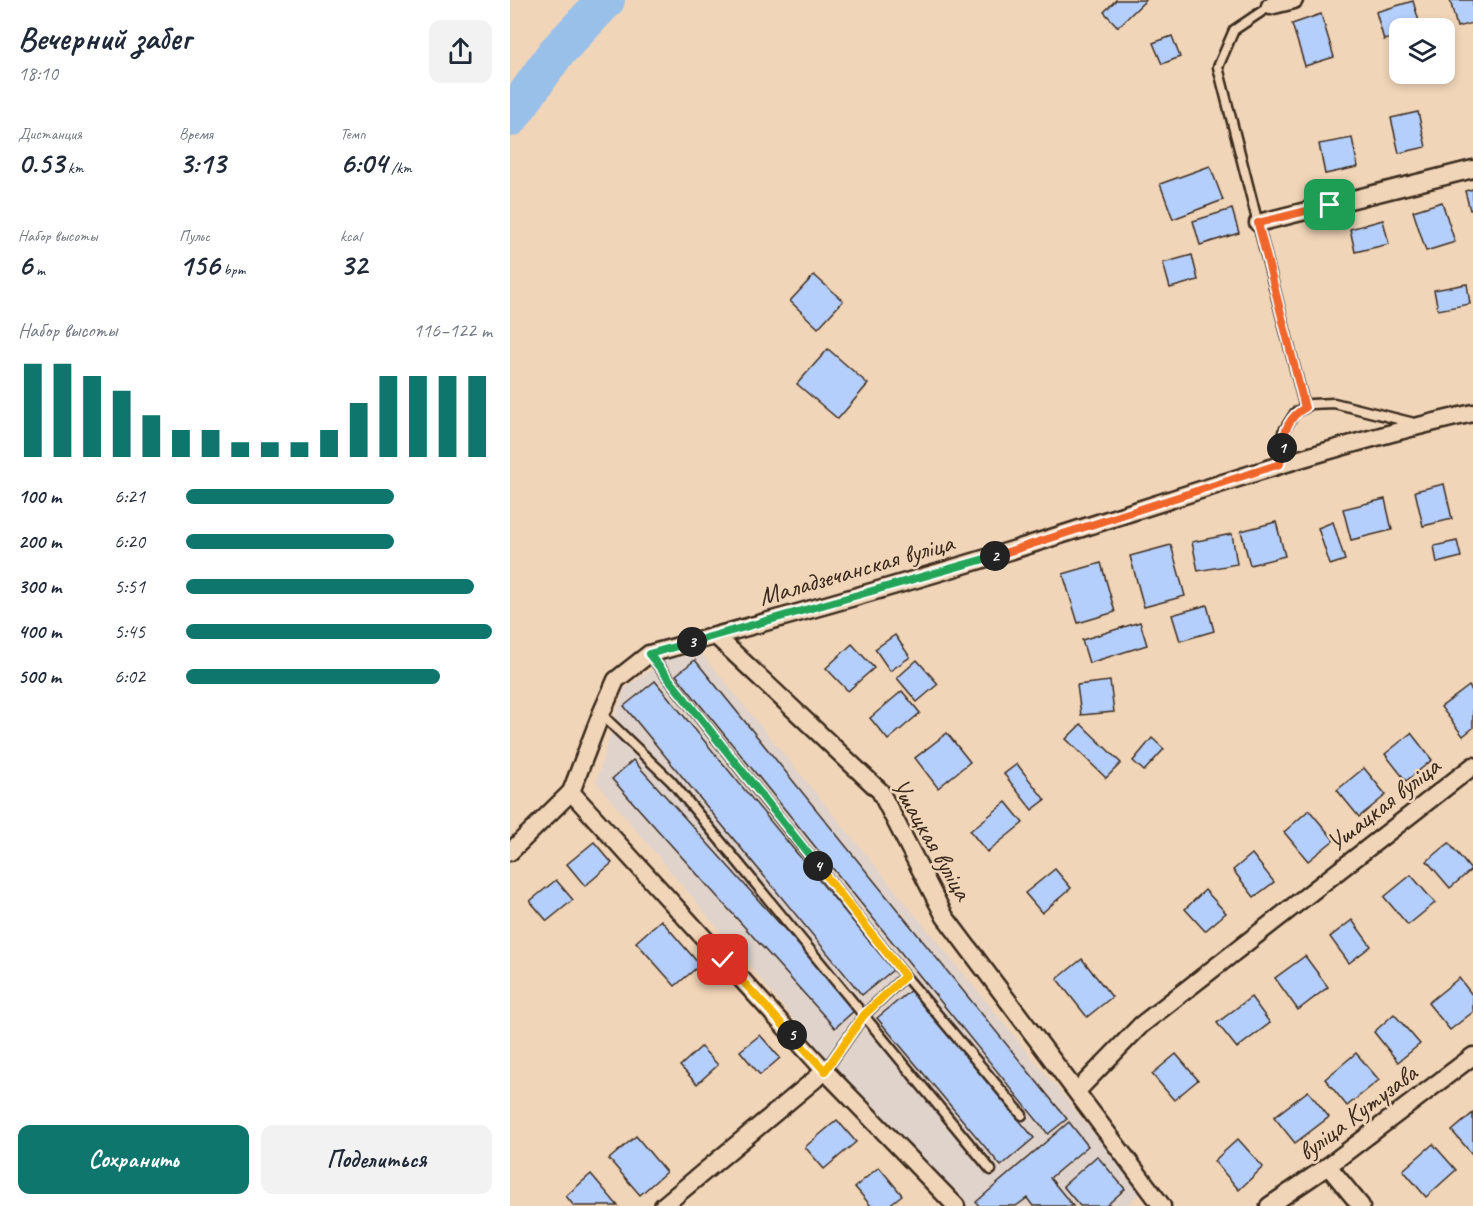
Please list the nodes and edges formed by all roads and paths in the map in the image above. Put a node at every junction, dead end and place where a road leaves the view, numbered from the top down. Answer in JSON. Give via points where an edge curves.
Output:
{"nodes":[{"id":1,"x":1294,"y":0,"type":"edge"},
{"id":2,"x":1270,"y":6,"type":"joint"},
{"id":3,"x":1473,"y":169,"type":"edge"},
{"id":4,"x":1258,"y":223,"type":"junction"},
{"id":5,"x":1305,"y":408,"type":"junction"},
{"id":6,"x":1473,"y":413,"type":"edge"},
{"id":7,"x":1421,"y":425,"type":"junction"},
{"id":8,"x":1280,"y":464,"type":"junction"},
{"id":9,"x":716,"y":636,"type":"junction"},
{"id":10,"x":649,"y":654,"type":"junction"},
{"id":11,"x":601,"y":714,"type":"junction"},
{"id":12,"x":1473,"y":766,"type":"edge"},
{"id":13,"x":571,"y":792,"type":"junction"},
{"id":14,"x":510,"y":852,"type":"edge"},
{"id":15,"x":905,"y":976,"type":"junction"},
{"id":16,"x":864,"y":1015,"type":"junction"},
{"id":17,"x":1473,"y":1056,"type":"edge"},
{"id":18,"x":825,"y":1071,"type":"junction"},
{"id":19,"x":1077,"y":1091,"type":"junction"},
{"id":20,"x":1022,"y":1115,"type":"dead end"},
{"id":21,"x":1328,"y":1166,"type":"junction"},
{"id":22,"x":991,"y":1170,"type":"dead end"},
{"id":23,"x":663,"y":1206,"type":"edge"},
{"id":24,"x":956,"y":1206,"type":"edge"},
{"id":25,"x":1162,"y":1206,"type":"edge"},
{"id":26,"x":1269,"y":1206,"type":"edge"},
{"id":27,"x":1361,"y":1206,"type":"edge"}],
"edges":[{"from":1,"to":2,"type":"street"},
{"from":2,"to":4,"type":"lane","via":[[1234,30],[1218,67]]},
{"from":3,"to":4,"type":"street"},
{"from":4,"to":5,"type":"lane"},
{"from":5,"to":7,"type":"lane","via":[[1334,403]]},
{"from":5,"to":8,"type":"lane","via":[[1295,413],[1284,432]]},
{"from":6,"to":7,"type":"street","name":"Маладзечанская вуліца"},
{"from":7,"to":8,"type":"street","name":"Маладзечанская вуліца"},
{"from":8,"to":9,"type":"street","name":"Маладзечанская вуліца","via":[[1002,554]]},
{"from":9,"to":10,"type":"street","name":"Маладзечанская вуліца"},
{"from":9,"to":19,"type":"street","name":"Ушацкая вуліца","via":[[880,791],[945,917]]},
{"from":10,"to":11,"type":"street","name":"Маладзечанская вуліца","via":[[616,680]]},
{"from":10,"to":15,"type":"lane"},
{"from":11,"to":13,"type":"street","name":"Маладзечанская вуліца"},
{"from":11,"to":16,"type":"lane","via":[[671,781]]},
{"from":12,"to":19,"type":"street","name":"Ушацкая вуліца","via":[[1142,1025]]},
{"from":13,"to":14,"type":"street"},
{"from":13,"to":18,"type":"street"},
{"from":15,"to":16,"type":"lane"},
{"from":15,"to":20,"type":"lane"},
{"from":16,"to":18,"type":"lane"},
{"from":16,"to":22,"type":"lane"},
{"from":17,"to":21,"type":"street","name":"вуліца Кутузава"},
{"from":18,"to":23,"type":"street"},
{"from":18,"to":24,"type":"street"},
{"from":19,"to":25,"type":"street","name":"Ушацкая вуліца"},
{"from":21,"to":26,"type":"street","name":"вуліца Кутузава"},
{"from":21,"to":27,"type":"street"}]}
